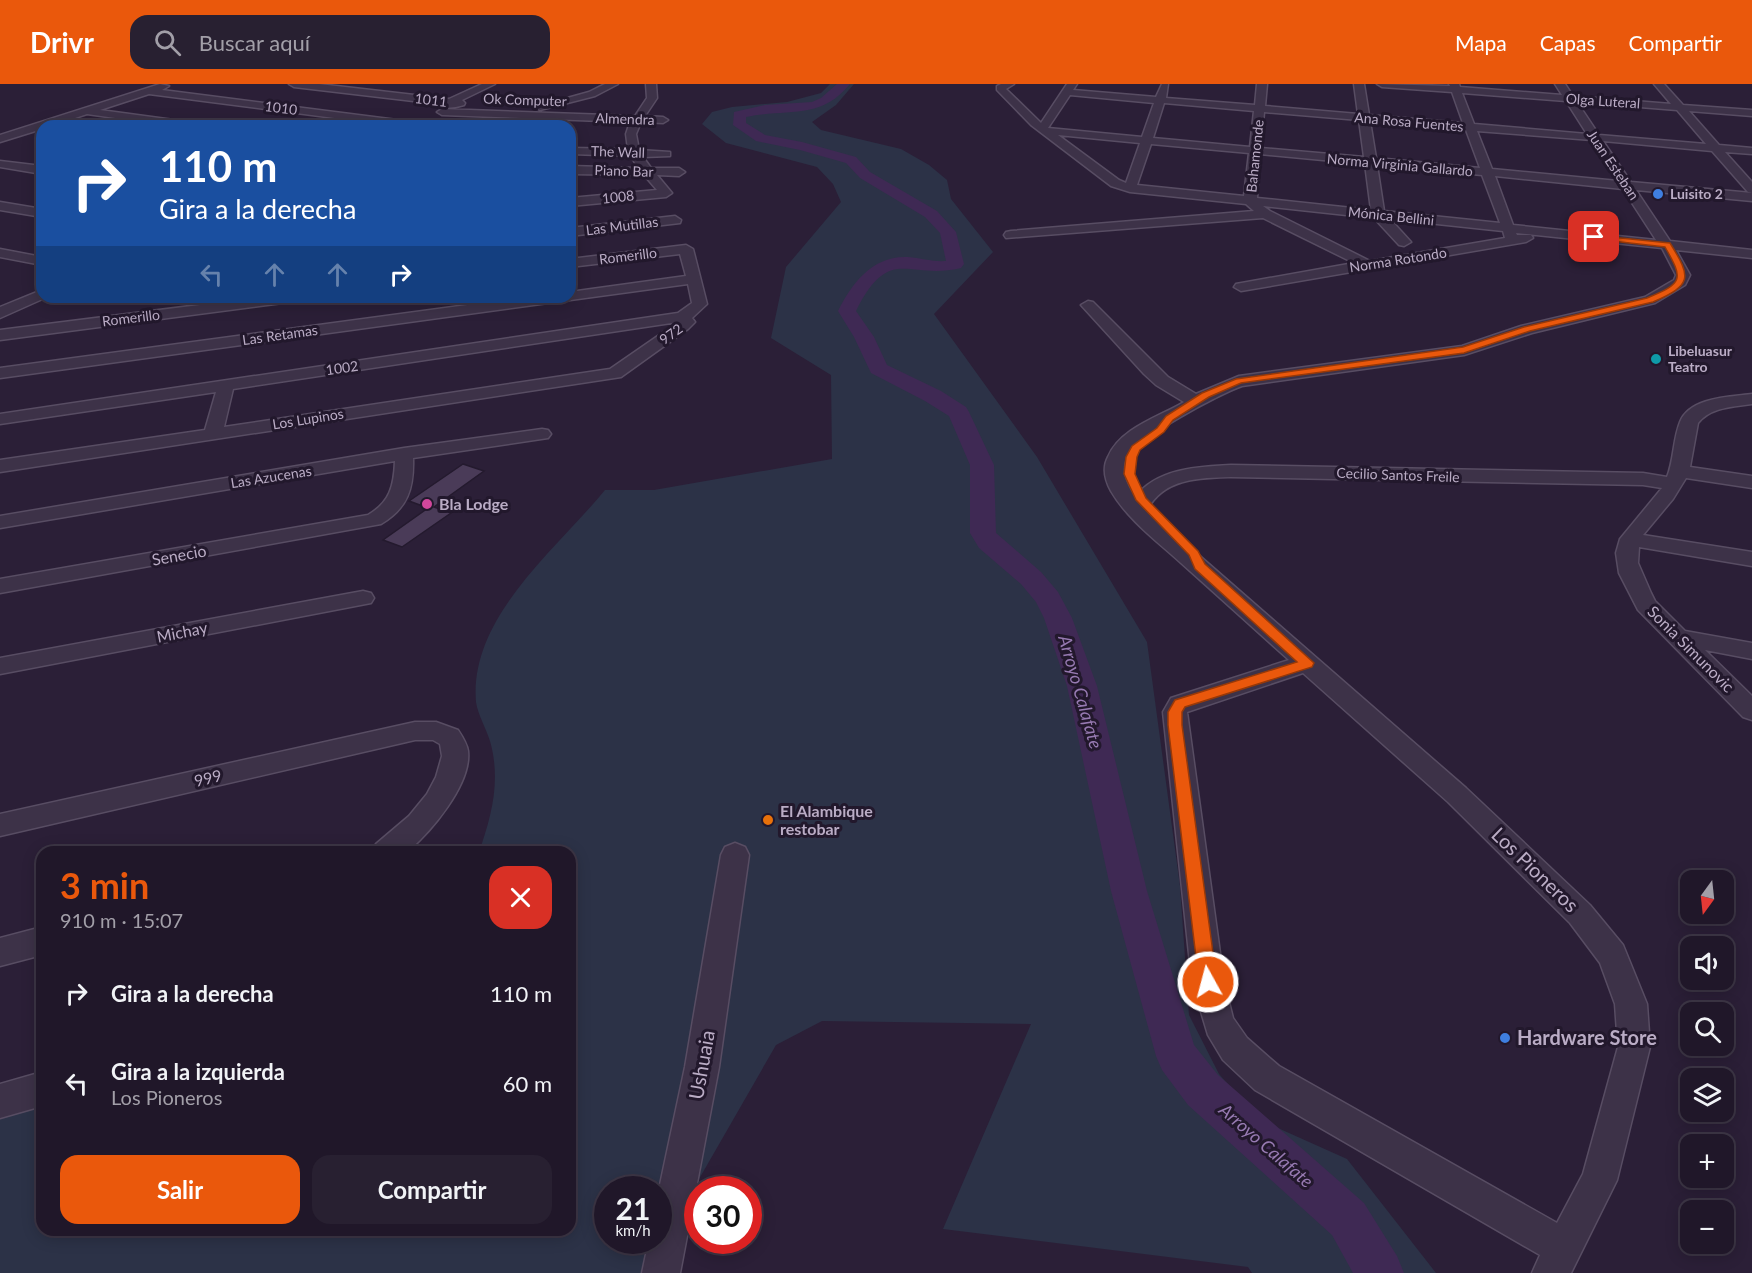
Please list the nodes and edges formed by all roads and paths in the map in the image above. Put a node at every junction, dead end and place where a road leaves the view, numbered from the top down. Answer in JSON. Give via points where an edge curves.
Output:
{"nodes":[{"id":1,"x":169,"y":84,"type":"edge"},
{"id":2,"x":294,"y":84,"type":"edge"},
{"id":3,"x":490,"y":84,"type":"edge"},
{"id":4,"x":497,"y":84,"type":"edge"},
{"id":5,"x":613,"y":84,"type":"edge"},
{"id":6,"x":651,"y":84,"type":"edge"},
{"id":7,"x":1166,"y":84,"type":"edge"},
{"id":8,"x":1262,"y":84,"type":"edge"},
{"id":9,"x":1359,"y":84,"type":"edge"},
{"id":10,"x":1382,"y":84,"type":"edge"},
{"id":11,"x":1551,"y":84,"type":"edge"},
{"id":12,"x":1560,"y":84,"type":"edge"},
{"id":13,"x":1659,"y":84,"type":"edge"},
{"id":14,"x":502,"y":85,"type":"edge"},
{"id":15,"x":1002,"y":86,"type":"edge"},
{"id":16,"x":1455,"y":87,"type":"edge"},
{"id":17,"x":1069,"y":88,"type":"edge"},
{"id":18,"x":148,"y":91,"type":"junction"},
{"id":19,"x":559,"y":91,"type":"dead end"},
{"id":20,"x":1564,"y":98,"type":"junction"},
{"id":21,"x":535,"y":100,"type":"dead end"},
{"id":22,"x":1160,"y":100,"type":"junction"},
{"id":23,"x":564,"y":101,"type":"junction"},
{"id":24,"x":455,"y":103,"type":"junction"},
{"id":25,"x":549,"y":103,"type":"junction"},
{"id":26,"x":594,"y":103,"type":"dead end"},
{"id":27,"x":1680,"y":107,"type":"junction"},
{"id":28,"x":1260,"y":109,"type":"junction"},
{"id":29,"x":87,"y":111,"type":"junction"},
{"id":30,"x":1752,"y":113,"type":"edge"},
{"id":31,"x":508,"y":114,"type":"junction"},
{"id":32,"x":1363,"y":118,"type":"junction"},
{"id":33,"x":419,"y":119,"type":"edge"},
{"id":34,"x":638,"y":119,"type":"junction"},
{"id":35,"x":57,"y":120,"type":"edge"},
{"id":36,"x":152,"y":120,"type":"edge"},
{"id":37,"x":489,"y":120,"type":"edge"},
{"id":38,"x":538,"y":120,"type":"edge"},
{"id":39,"x":543,"y":120,"type":"edge"},
{"id":40,"x":576,"y":120,"type":"edge"},
{"id":41,"x":663,"y":120,"type":"dead end"},
{"id":42,"x":36,"y":126,"type":"edge"},
{"id":43,"x":1470,"y":127,"type":"junction"},
{"id":44,"x":1045,"y":130,"type":"junction"},
{"id":45,"x":17,"y":132,"type":"junction"},
{"id":46,"x":36,"y":135,"type":"edge"},
{"id":47,"x":1589,"y":137,"type":"junction"},
{"id":48,"x":0,"y":139,"type":"edge"},
{"id":49,"x":1146,"y":140,"type":"junction"},
{"id":50,"x":1716,"y":148,"type":"junction"},
{"id":51,"x":576,"y":149,"type":"edge"},
{"id":52,"x":1255,"y":151,"type":"junction"},
{"id":53,"x":1752,"y":151,"type":"edge"},
{"id":54,"x":634,"y":152,"type":"junction"},
{"id":55,"x":666,"y":154,"type":"dead end"},
{"id":56,"x":1370,"y":162,"type":"junction"},
{"id":57,"x":0,"y":164,"type":"edge"},
{"id":58,"x":36,"y":169,"type":"edge"},
{"id":59,"x":576,"y":170,"type":"edge"},
{"id":60,"x":650,"y":172,"type":"junction"},
{"id":61,"x":679,"y":172,"type":"dead end"},
{"id":62,"x":1487,"y":173,"type":"junction"},
{"id":63,"x":1619,"y":185,"type":"junction"},
{"id":64,"x":1130,"y":188,"type":"junction"},
{"id":65,"x":1752,"y":189,"type":"edge"},
{"id":66,"x":1752,"y":197,"type":"edge"},
{"id":67,"x":576,"y":201,"type":"edge"},
{"id":68,"x":1250,"y":201,"type":"junction"},
{"id":69,"x":0,"y":206,"type":"edge"},
{"id":70,"x":36,"y":212,"type":"edge"},
{"id":71,"x":1265,"y":214,"type":"junction"},
{"id":72,"x":1378,"y":214,"type":"junction"},
{"id":73,"x":675,"y":220,"type":"dead end"},
{"id":74,"x":576,"y":231,"type":"edge"},
{"id":75,"x":1510,"y":234,"type":"junction"},
{"id":76,"x":1011,"y":235,"type":"dead end"},
{"id":77,"x":1404,"y":242,"type":"dead end"},
{"id":78,"x":1660,"y":244,"type":"junction"},
{"id":79,"x":687,"y":249,"type":"joint"},
{"id":80,"x":0,"y":253,"type":"edge"},
{"id":81,"x":1752,"y":254,"type":"edge"},
{"id":82,"x":36,"y":260,"type":"edge"},
{"id":83,"x":576,"y":262,"type":"edge"},
{"id":84,"x":1368,"y":265,"type":"junction"},
{"id":85,"x":694,"y":279,"type":"junction"},
{"id":86,"x":1241,"y":286,"type":"dead end"},
{"id":87,"x":36,"y":288,"type":"edge"},
{"id":88,"x":576,"y":295,"type":"edge"},
{"id":89,"x":36,"y":297,"type":"edge"},
{"id":90,"x":451,"y":303,"type":"edge"},
{"id":91,"x":0,"y":304,"type":"edge"},
{"id":92,"x":1088,"y":305,"type":"dead end"},
{"id":93,"x":306,"y":311,"type":"edge"},
{"id":94,"x":0,"y":313,"type":"edge"},
{"id":95,"x":683,"y":317,"type":"junction"},
{"id":96,"x":64,"y":327,"type":"junction"},
{"id":97,"x":0,"y":335,"type":"edge"},
{"id":98,"x":49,"y":367,"type":"junction"},
{"id":99,"x":0,"y":373,"type":"edge"},
{"id":100,"x":615,"y":373,"type":"joint"},
{"id":101,"x":226,"y":385,"type":"junction"},
{"id":102,"x":1752,"y":399,"type":"edge"},
{"id":103,"x":1195,"y":401,"type":"junction"},
{"id":104,"x":1706,"y":407,"type":"junction"},
{"id":105,"x":1752,"y":413,"type":"edge"},
{"id":106,"x":0,"y":419,"type":"edge"},
{"id":107,"x":213,"y":434,"type":"junction"},
{"id":108,"x":542,"y":434,"type":"dead end"},
{"id":109,"x":404,"y":454,"type":"junction"},
{"id":110,"x":0,"y":466,"type":"edge"},
{"id":111,"x":1676,"y":478,"type":"junction"},
{"id":112,"x":1752,"y":482,"type":"edge"},
{"id":113,"x":1139,"y":506,"type":"junction"},
{"id":114,"x":0,"y":522,"type":"edge"},
{"id":115,"x":1630,"y":539,"type":"junction"},
{"id":116,"x":1752,"y":559,"type":"edge"},
{"id":117,"x":0,"y":586,"type":"edge"},
{"id":118,"x":363,"y":598,"type":"dead end"},
{"id":119,"x":1678,"y":637,"type":"junction"},
{"id":120,"x":1752,"y":651,"type":"edge"},
{"id":121,"x":1307,"y":663,"type":"junction"},
{"id":122,"x":0,"y":666,"type":"edge"},
{"id":123,"x":1752,"y":711,"type":"edge"},
{"id":124,"x":0,"y":825,"type":"edge"},
{"id":125,"x":394,"y":846,"type":"edge"},
{"id":126,"x":735,"y":855,"type":"dead end"},
{"id":127,"x":36,"y":943,"type":"edge"},
{"id":128,"x":0,"y":952,"type":"edge"},
{"id":129,"x":36,"y":1091,"type":"edge"},
{"id":130,"x":0,"y":1101,"type":"edge"},
{"id":131,"x":1557,"y":1260,"type":"edge"},
{"id":132,"x":661,"y":1273,"type":"edge"}],
"edges":[{"from":1,"to":18,"type":"street"},
{"from":2,"to":24,"type":"street","name":"1011"},
{"from":3,"to":24,"type":"street"},
{"from":4,"to":14,"type":"street"},
{"from":5,"to":23,"type":"street"},
{"from":6,"to":34,"type":"street","via":[[653,95]]},
{"from":7,"to":22,"type":"street"},
{"from":8,"to":28,"type":"street","name":"Bahamonde"},
{"from":9,"to":32,"type":"street"},
{"from":10,"to":16,"type":"street","name":"Olga Luteral"},
{"from":11,"to":20,"type":"street","name":"Juan Esteban"},
{"from":12,"to":20,"type":"street","name":"Juan Esteban"},
{"from":13,"to":27,"type":"street"},
{"from":14,"to":24,"type":"street","via":[[478,98]]},
{"from":15,"to":44,"type":"street"},
{"from":16,"to":20,"type":"street","name":"Olga Luteral"},
{"from":16,"to":43,"type":"street"},
{"from":17,"to":22,"type":"street","name":"Ana Rosa Fuentes"},
{"from":17,"to":44,"type":"street"},
{"from":18,"to":29,"type":"street"},
{"from":18,"to":33,"type":"street","name":"1010"},
{"from":19,"to":25,"type":"street"},
{"from":20,"to":27,"type":"street","name":"Olga Luteral"},
{"from":20,"to":47,"type":"street","name":"Juan Esteban"},
{"from":21,"to":25,"type":"street","name":"Ok Computer"},
{"from":22,"to":28,"type":"street","name":"Ana Rosa Fuentes"},
{"from":22,"to":49,"type":"street"},
{"from":23,"to":25,"type":"street","name":"Ok Computer"},
{"from":23,"to":26,"type":"street","name":"Ok Computer"},
{"from":24,"to":33,"type":"street"},
{"from":25,"to":31,"type":"street"},
{"from":25,"to":39,"type":"street"},
{"from":27,"to":30,"type":"street","name":"Olga Luteral"},
{"from":27,"to":50,"type":"street"},
{"from":28,"to":32,"type":"street","name":"Ana Rosa Fuentes"},
{"from":28,"to":52,"type":"street","name":"Bahamonde"},
{"from":29,"to":35,"type":"street"},
{"from":29,"to":36,"type":"street"},
{"from":31,"to":33,"type":"street","name":"Almendra"},
{"from":31,"to":37,"type":"street"},
{"from":31,"to":38,"type":"street","name":"Almendra"},
{"from":32,"to":43,"type":"street","name":"Ana Rosa Fuentes"},
{"from":32,"to":56,"type":"street"},
{"from":34,"to":40,"type":"street","name":"Almendra"},
{"from":34,"to":41,"type":"street","name":"Almendra"},
{"from":34,"to":54,"type":"street","via":[[631,134]]},
{"from":42,"to":45,"type":"street"},
{"from":43,"to":47,"type":"street","name":"Ana Rosa Fuentes"},
{"from":43,"to":62,"type":"street"},
{"from":44,"to":49,"type":"street","name":"Norma Virginia Gallardo"},
{"from":44,"to":64,"type":"street","via":[[1115,183]]},
{"from":45,"to":46,"type":"street"},
{"from":45,"to":48,"type":"street"},
{"from":47,"to":50,"type":"street","name":"Ana Rosa Fuentes"},
{"from":47,"to":63,"type":"street","name":"Juan Esteban"},
{"from":49,"to":52,"type":"street","name":"Norma Virginia Gallardo"},
{"from":49,"to":64,"type":"street"},
{"from":50,"to":53,"type":"street","name":"Ana Rosa Fuentes"},
{"from":50,"to":65,"type":"street"},
{"from":51,"to":54,"type":"street","name":"The Wall"},
{"from":52,"to":56,"type":"street","name":"Norma Virginia Gallardo"},
{"from":52,"to":68,"type":"street","name":"Bahamonde"},
{"from":54,"to":55,"type":"street","name":"The Wall"},
{"from":54,"to":60,"type":"street"},
{"from":56,"to":62,"type":"street","name":"Norma Virginia Gallardo"},
{"from":56,"to":72,"type":"street"},
{"from":57,"to":58,"type":"street"},
{"from":59,"to":60,"type":"street","name":"Piano Bar"},
{"from":60,"to":61,"type":"street","name":"Piano Bar"},
{"from":60,"to":67,"type":"street","name":"1008","via":[[666,193]]},
{"from":62,"to":63,"type":"street","name":"Norma Virginia Gallardo"},
{"from":62,"to":75,"type":"street"},
{"from":63,"to":66,"type":"street","name":"Norma Virginia Gallardo"},
{"from":63,"to":78,"type":"street","name":"Juan Esteban"},
{"from":64,"to":68,"type":"street","name":"Mónica Bellini"},
{"from":68,"to":71,"type":"street","name":"Bahamonde"},
{"from":68,"to":72,"type":"street","name":"Mónica Bellini"},
{"from":69,"to":70,"type":"street"},
{"from":71,"to":76,"type":"street"},
{"from":71,"to":84,"type":"street","name":"Bahamonde"},
{"from":72,"to":75,"type":"street","name":"Mónica Bellini"},
{"from":72,"to":77,"type":"street"},
{"from":73,"to":74,"type":"street","name":"Las Mutillas"},
{"from":75,"to":78,"type":"street","name":"Norma Rotondo","via":[[1555,233]]},
{"from":75,"to":84,"type":"street","name":"Norma Rotondo"},
{"from":78,"to":81,"type":"street"},
{"from":78,"to":103,"type":"street","name":"Los Pioneros","via":[[1683,275],[1680,282],[1650,300],[1527,329],[1441,355],[1239,381]]},
{"from":79,"to":83,"type":"street","name":"Romerillo"},
{"from":79,"to":85,"type":"street","name":"972"},
{"from":80,"to":82,"type":"street"},
{"from":84,"to":86,"type":"street","name":"Norma Rotondo"},
{"from":85,"to":88,"type":"street"},
{"from":85,"to":95,"type":"street","name":"972","via":[[700,304]]},
{"from":87,"to":91,"type":"street"},
{"from":89,"to":94,"type":"street"},
{"from":90,"to":93,"type":"street","name":"Las Retamas"},
{"from":92,"to":103,"type":"street","via":[[1162,381]]},
{"from":93,"to":96,"type":"street","name":"Romerillo"},
{"from":93,"to":98,"type":"street","name":"Las Retamas"},
{"from":95,"to":100,"type":"street","name":"972","via":[[687,322],[683,326]]},
{"from":95,"to":101,"type":"street","name":"1002"},
{"from":96,"to":97,"type":"street","name":"Romerillo"},
{"from":96,"to":98,"type":"street"},
{"from":98,"to":99,"type":"street","name":"Las Retamas"},
{"from":100,"to":107,"type":"street","name":"Los Lupinos"},
{"from":101,"to":106,"type":"street","name":"1002"},
{"from":101,"to":107,"type":"street"},
{"from":102,"to":104,"type":"street"},
{"from":103,"to":113,"type":"street","name":"Los Pioneros","via":[[1170,418],[1131,457],[1129,474]]},
{"from":104,"to":105,"type":"street"},
{"from":104,"to":111,"type":"street","via":[[1689,422]]},
{"from":107,"to":110,"type":"street","name":"Los Lupinos"},
{"from":108,"to":109,"type":"street","name":"Las Azucenas"},
{"from":109,"to":114,"type":"street","name":"Las Azucenas"},
{"from":109,"to":117,"type":"street","name":"Senecio","via":[[404,483],[398,500],[384,515],[358,524]]},
{"from":111,"to":112,"type":"street","name":"Cecilio Santos Freile"},
{"from":111,"to":113,"type":"street","name":"Cecilio Santos Freile","via":[[1231,471],[1194,473],[1165,482],[1152,489]]},
{"from":111,"to":115,"type":"street"},
{"from":113,"to":121,"type":"street","name":"Los Pioneros","via":[[1194,553],[1200,566]]},
{"from":115,"to":116,"type":"street"},
{"from":115,"to":119,"type":"street","name":"Sonia Simunovic","via":[[1626,561],[1636,586],[1646,604]]},
{"from":118,"to":122,"type":"street","name":"Michay"},
{"from":119,"to":120,"type":"street"},
{"from":119,"to":123,"type":"street","name":"Sonia Simunovic"},
{"from":121,"to":131,"type":"street","name":"Los Pioneros","via":[[1457,795],[1580,914],[1612,955],[1621,974],[1633,1024],[1629,1073],[1599,1180]]},
{"from":121,"to":131,"type":"street","via":[[1180,704],[1175,712],[1208,982],[1219,1024],[1235,1049],[1267,1078]]},
{"from":124,"to":125,"type":"street","name":"999","via":[[415,731],[449,736],[455,751],[450,775],[423,821]]},
{"from":126,"to":132,"type":"street","name":"Ushuaia","via":[[702,1067]]},
{"from":127,"to":128,"type":"street"},
{"from":129,"to":130,"type":"street"}]}
